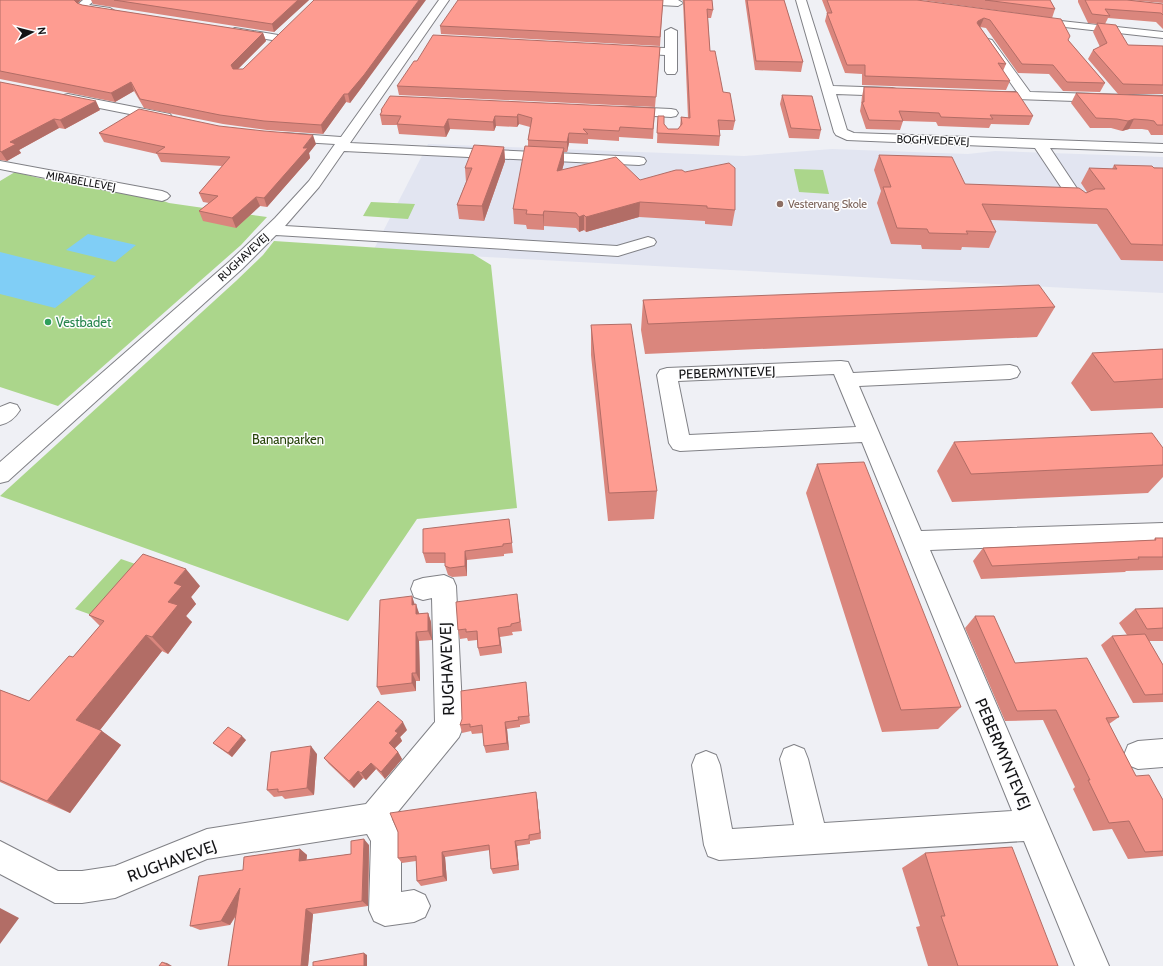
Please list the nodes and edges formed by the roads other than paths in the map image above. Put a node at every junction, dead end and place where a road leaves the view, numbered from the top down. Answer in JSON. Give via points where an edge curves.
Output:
{"nodes":[{"id":1,"x":90,"y":0,"type":"edge"},
{"id":2,"x":444,"y":0,"type":"edge"},
{"id":3,"x":623,"y":0,"type":"edge"},
{"id":4,"x":801,"y":0,"type":"edge"},
{"id":5,"x":678,"y":3,"type":"dead end"},
{"id":6,"x":124,"y":14,"type":"edge"},
{"id":7,"x":1024,"y":19,"type":"edge"},
{"id":8,"x":224,"y":30,"type":"edge"},
{"id":9,"x":671,"y":31,"type":"dead end"},
{"id":10,"x":981,"y":31,"type":"edge"},
{"id":11,"x":1163,"y":35,"type":"edge"},
{"id":12,"x":267,"y":48,"type":"edge"},
{"id":13,"x":615,"y":49,"type":"edge"},
{"id":14,"x":671,"y":52,"type":"junction"},
{"id":15,"x":671,"y":71,"type":"dead end"},
{"id":16,"x":1105,"y":88,"type":"edge"},
{"id":17,"x":829,"y":90,"type":"junction"},
{"id":18,"x":908,"y":93,"type":"edge"},
{"id":19,"x":54,"y":95,"type":"edge"},
{"id":20,"x":979,"y":95,"type":"edge"},
{"id":21,"x":1026,"y":96,"type":"junction"},
{"id":22,"x":1114,"y":99,"type":"junction"},
{"id":23,"x":1163,"y":100,"type":"edge"},
{"id":24,"x":617,"y":110,"type":"edge"},
{"id":25,"x":177,"y":120,"type":"edge"},
{"id":26,"x":672,"y":127,"type":"edge"},
{"id":27,"x":275,"y":136,"type":"edge"},
{"id":28,"x":343,"y":144,"type":"junction"},
{"id":29,"x":1040,"y":144,"type":"junction"},
{"id":30,"x":1163,"y":148,"type":"edge"},
{"id":31,"x":639,"y":162,"type":"dead end"},
{"id":32,"x":0,"y":165,"type":"edge"},
{"id":33,"x":162,"y":196,"type":"dead end"},
{"id":34,"x":1078,"y":202,"type":"edge"},
{"id":35,"x":272,"y":230,"type":"junction"},
{"id":36,"x":648,"y":242,"type":"dead end"},
{"id":37,"x":1010,"y":372,"type":"dead end"},
{"id":38,"x":846,"y":380,"type":"junction"},
{"id":39,"x":869,"y":434,"type":"junction"},
{"id":40,"x":0,"y":475,"type":"edge"},
{"id":41,"x":1163,"y":532,"type":"edge"},
{"id":42,"x":914,"y":542,"type":"junction"},
{"id":43,"x":423,"y":589,"type":"dead end"},
{"id":44,"x":794,"y":759,"type":"dead end"},
{"id":45,"x":706,"y":765,"type":"dead end"},
{"id":46,"x":374,"y":818,"type":"junction"},
{"id":47,"x":1033,"y":825,"type":"junction"},
{"id":48,"x":813,"y":839,"type":"junction"},
{"id":49,"x":0,"y":857,"type":"edge"},
{"id":50,"x":414,"y":906,"type":"dead end"},
{"id":51,"x":1092,"y":966,"type":"edge"}],
"edges":[{"from":1,"to":6,"type":"street","via":[[82,5],[86,8]]},
{"from":2,"to":28,"type":"street","name":"RUGHAVEVEJ","via":[[425,39],[383,99]]},
{"from":3,"to":5,"type":"street"},
{"from":4,"to":17,"type":"street","name":"BOGHVEDEVEJ"},
{"from":7,"to":11,"type":"street"},
{"from":8,"to":12,"type":"street","via":[[280,35]]},
{"from":9,"to":14,"type":"street"},
{"from":10,"to":21,"type":"street"},
{"from":13,"to":14,"type":"street"},
{"from":14,"to":15,"type":"street"},
{"from":16,"to":22,"type":"street"},
{"from":17,"to":18,"type":"street"},
{"from":17,"to":29,"type":"street","name":"BOGHVEDEVEJ","via":[[841,132],[852,137]]},
{"from":19,"to":25,"type":"street"},
{"from":20,"to":21,"type":"street"},
{"from":21,"to":22,"type":"street"},
{"from":22,"to":23,"type":"street"},
{"from":24,"to":26,"type":"street","via":[[671,108]]},
{"from":27,"to":28,"type":"street"},
{"from":28,"to":31,"type":"street"},
{"from":28,"to":35,"type":"street","name":"RUGHAVEVEJ","via":[[314,184]]},
{"from":29,"to":30,"type":"street","name":"BOGHVEDEVEJ"},
{"from":29,"to":34,"type":"street"},
{"from":32,"to":33,"type":"street","name":"MIRABELLEVEJ"},
{"from":35,"to":36,"type":"street","via":[[618,251]]},
{"from":35,"to":40,"type":"street","name":"RUGHAVEVEJ"},
{"from":37,"to":38,"type":"street"},
{"from":38,"to":39,"type":"street","name":"PEBERMYNTEVEJ"},
{"from":38,"to":39,"type":"street","name":"PEBERMYNTEVEJ","via":[[841,367],[667,375],[680,444]]},
{"from":39,"to":42,"type":"street","name":"PEBERMYNTEVEJ"},
{"from":41,"to":42,"type":"street"},
{"from":42,"to":47,"type":"street","name":"PEBERMYNTEVEJ"},
{"from":43,"to":46,"type":"street","name":"RUGHAVEVEJ","via":[[444,586],[449,727]]},
{"from":44,"to":48,"type":"street"},
{"from":45,"to":48,"type":"street","via":[[719,845]]},
{"from":46,"to":49,"type":"street","name":"RUGHAVEVEJ","via":[[207,844],[115,882],[82,887],[55,886]]},
{"from":46,"to":50,"type":"street","via":[[386,838],[384,910]]},
{"from":47,"to":48,"type":"street"},
{"from":47,"to":51,"type":"street","name":"PEBERMYNTEVEJ"}]}
